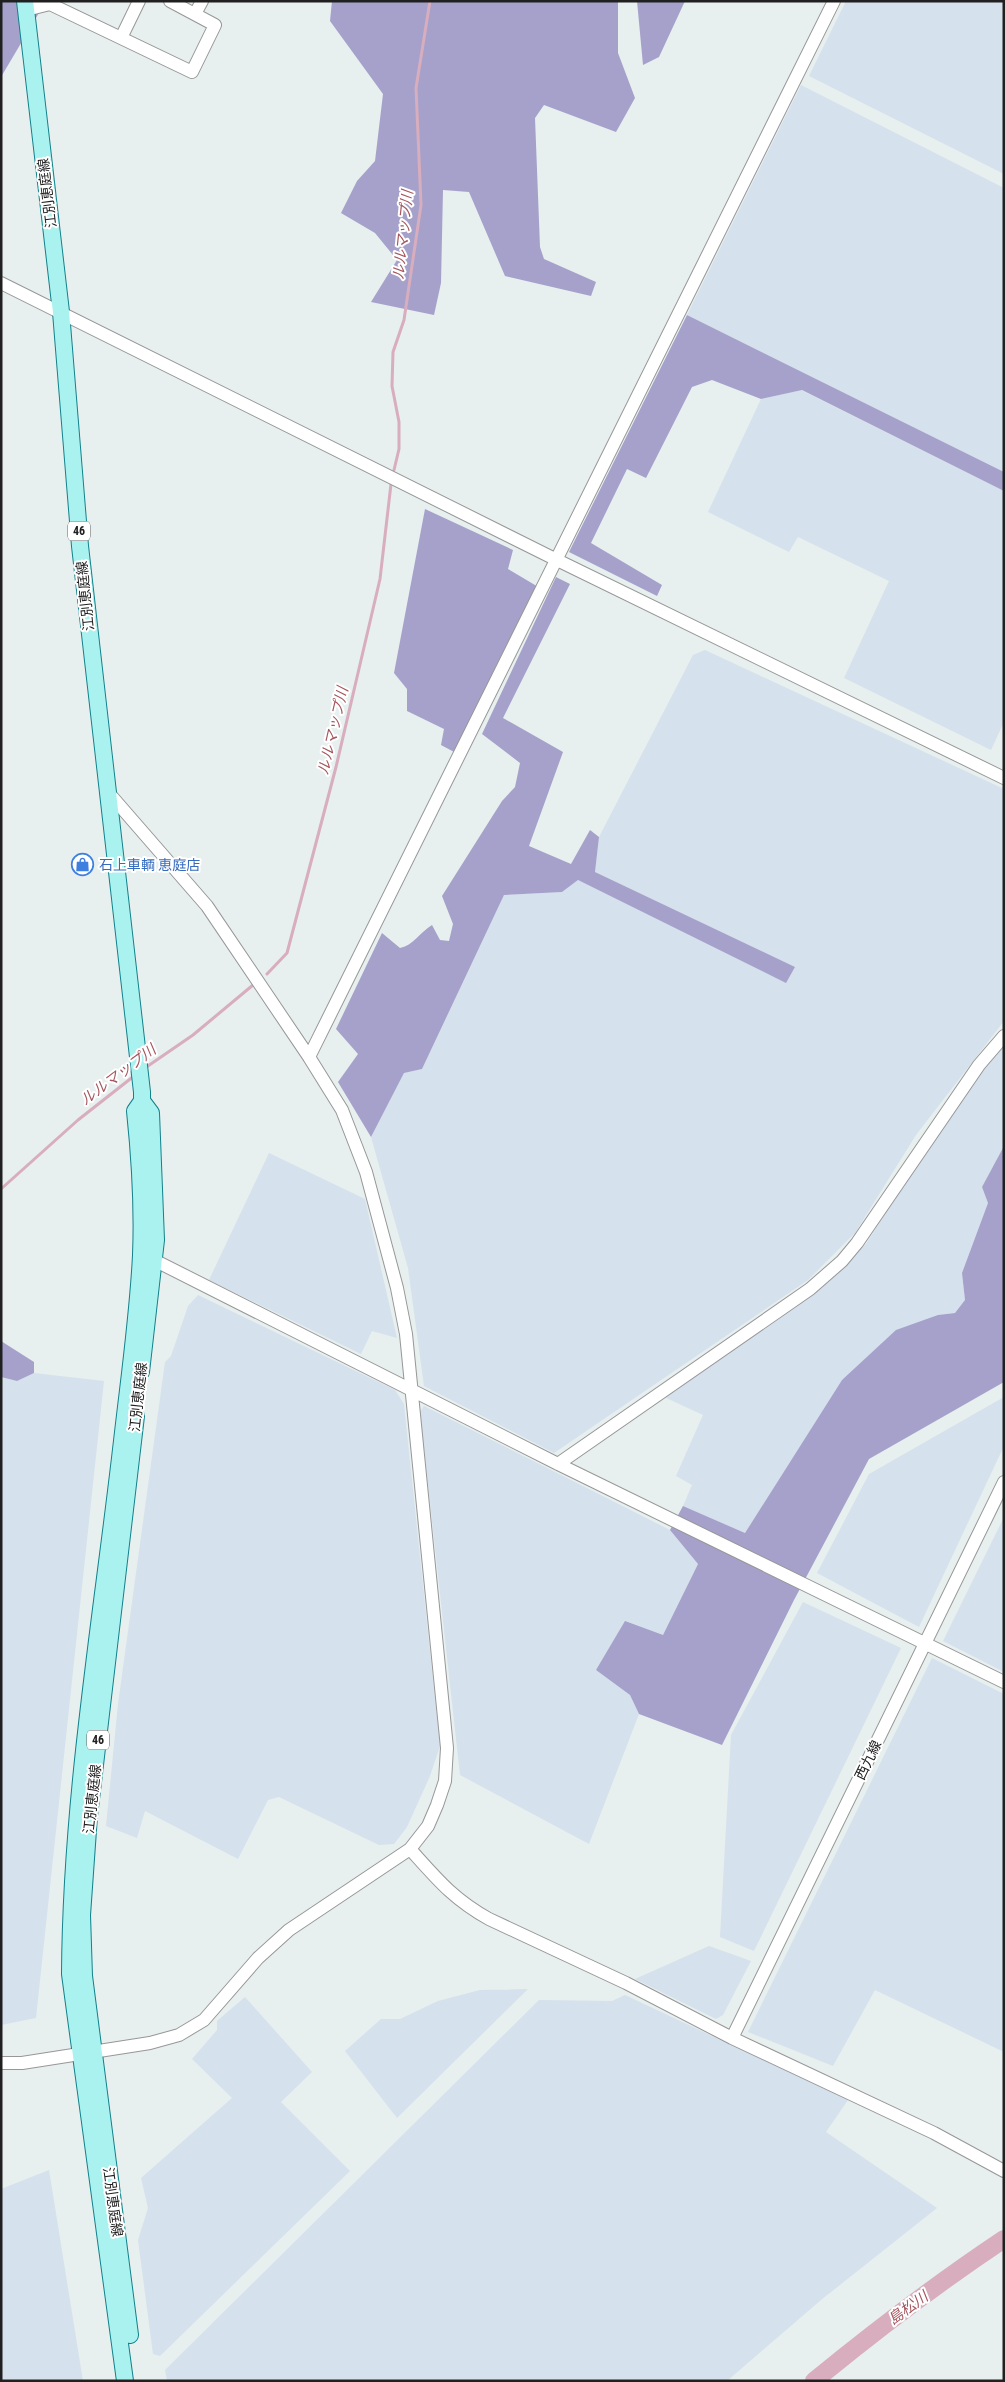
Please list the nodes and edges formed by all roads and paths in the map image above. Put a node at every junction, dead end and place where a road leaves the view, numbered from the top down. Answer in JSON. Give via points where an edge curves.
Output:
{"nodes":[{"id":1,"x":139,"y":1,"type":"edge"},
{"id":2,"x":170,"y":1,"type":"edge"},
{"id":3,"x":202,"y":1,"type":"edge"},
{"id":4,"x":834,"y":1,"type":"edge"},
{"id":5,"x":51,"y":3,"type":"edge"},
{"id":6,"x":25,"y":6,"type":"edge"},
{"id":7,"x":195,"y":14,"type":"junction"},
{"id":8,"x":121,"y":38,"type":"junction"},
{"id":9,"x":1,"y":282,"type":"edge"},
{"id":10,"x":61,"y":312,"type":"junction"},
{"id":11,"x":557,"y":560,"type":"junction"},
{"id":12,"x":1004,"y":778,"type":"edge"},
{"id":13,"x":107,"y":791,"type":"junction"},
{"id":14,"x":1004,"y":1036,"type":"edge"},
{"id":15,"x":309,"y":1057,"type":"junction"},
{"id":16,"x":148,"y":1258,"type":"junction"},
{"id":17,"x":412,"y":1390,"type":"junction"},
{"id":18,"x":558,"y":1464,"type":"junction"},
{"id":19,"x":1004,"y":1482,"type":"edge"},
{"id":20,"x":925,"y":1643,"type":"junction"},
{"id":21,"x":1004,"y":1682,"type":"edge"},
{"id":22,"x":410,"y":1849,"type":"junction"},
{"id":23,"x":732,"y":2038,"type":"junction"},
{"id":24,"x":87,"y":2052,"type":"junction"},
{"id":25,"x":1,"y":2063,"type":"edge"},
{"id":26,"x":1003,"y":2171,"type":"edge"},
{"id":27,"x":125,"y":2381,"type":"edge"},
{"id":28,"x":136,"y":2381,"type":"edge"}],
"edges":[{"from":1,"to":8,"type":"street"},
{"from":2,"to":7,"type":"street"},
{"from":3,"to":7,"type":"street"},
{"from":4,"to":11,"type":"street"},
{"from":5,"to":6,"type":"street"},
{"from":5,"to":8,"type":"street"},
{"from":6,"to":10,"type":"main road","name":"江別恵庭線","number":"46"},
{"from":7,"to":8,"type":"street","via":[[215,25],[192,72]]},
{"from":9,"to":10,"type":"street"},
{"from":10,"to":11,"type":"street"},
{"from":10,"to":13,"type":"main road","name":"江別恵庭線","number":"46","via":[[80,546]]},
{"from":11,"to":12,"type":"street"},
{"from":11,"to":15,"type":"street"},
{"from":13,"to":15,"type":"street","via":[[207,906]]},
{"from":13,"to":16,"type":"main road","name":"江別恵庭線","number":"46","via":[[142,1096],[151,1113],[156,1208]]},
{"from":14,"to":18,"type":"street","via":[[979,1065],[842,1261],[810,1289]]},
{"from":15,"to":17,"type":"street","via":[[342,1110],[366,1172],[397,1288]]},
{"from":16,"to":17,"type":"street"},
{"from":16,"to":24,"type":"main road","name":"江別恵庭線","number":"46","via":[[89,1816],[82,1915]]},
{"from":17,"to":18,"type":"street"},
{"from":17,"to":22,"type":"street","via":[[447,1748],[445,1781],[437,1806],[428,1826]]},
{"from":18,"to":20,"type":"street"},
{"from":19,"to":20,"type":"street","name":"西九線"},
{"from":20,"to":21,"type":"street"},
{"from":20,"to":23,"type":"street","name":"西九線"},
{"from":22,"to":23,"type":"street","via":[[448,1892],[467,1907]]},
{"from":22,"to":24,"type":"street","via":[[289,1930],[258,1958],[204,2020],[179,2035],[150,2043]]},
{"from":23,"to":26,"type":"street","via":[[934,2133]]},
{"from":24,"to":25,"type":"street","via":[[22,2063]]},
{"from":24,"to":27,"type":"main road","name":"江別恵庭線","number":"46"},
{"from":24,"to":28,"type":"main road","name":"江別恵庭線","number":"46"}]}
